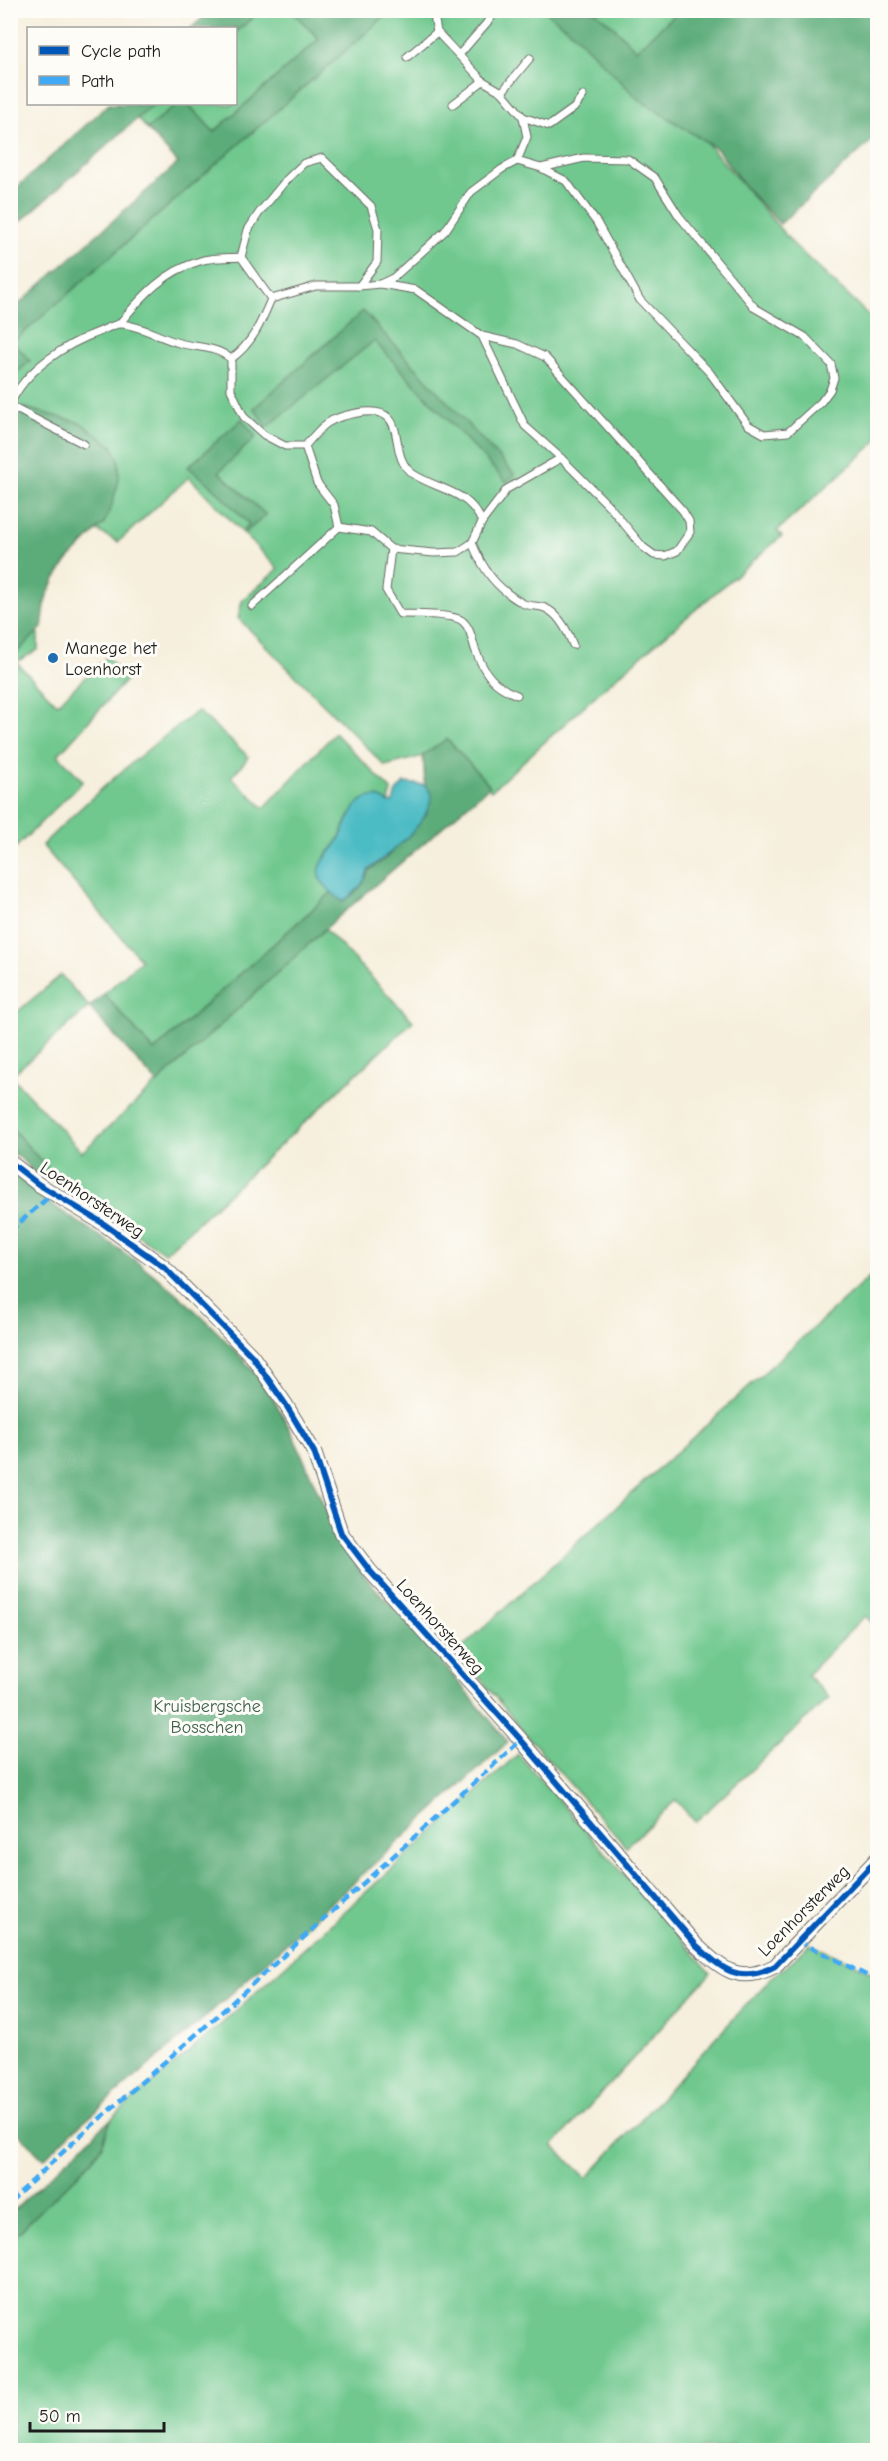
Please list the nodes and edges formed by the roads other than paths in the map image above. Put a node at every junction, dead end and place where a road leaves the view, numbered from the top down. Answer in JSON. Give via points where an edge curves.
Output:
{"nodes":[{"id":1,"x":433,"y":10,"type":"edge"},
{"id":2,"x":491,"y":18,"type":"dead end"},
{"id":3,"x":436,"y":32,"type":"junction"},
{"id":4,"x":459,"y":55,"type":"junction"},
{"id":5,"x":407,"y":57,"type":"dead end"},
{"id":6,"x":530,"y":58,"type":"dead end"},
{"id":7,"x":483,"y":81,"type":"junction"},
{"id":8,"x":502,"y":92,"type":"junction"},
{"id":9,"x":583,"y":96,"type":"dead end"},
{"id":10,"x":453,"y":104,"type":"dead end"},
{"id":11,"x":523,"y":117,"type":"junction"},
{"id":12,"x":517,"y":161,"type":"junction"},
{"id":13,"x":541,"y":168,"type":"junction"},
{"id":14,"x":242,"y":257,"type":"junction"},
{"id":15,"x":380,"y":284,"type":"junction"},
{"id":16,"x":359,"y":286,"type":"junction"},
{"id":17,"x":271,"y":299,"type":"junction"},
{"id":18,"x":120,"y":323,"type":"junction"},
{"id":19,"x":482,"y":336,"type":"junction"},
{"id":20,"x":231,"y":359,"type":"junction"},
{"id":21,"x":10,"y":405,"type":"edge"},
{"id":22,"x":84,"y":444,"type":"dead end"},
{"id":23,"x":305,"y":446,"type":"junction"},
{"id":24,"x":561,"y":458,"type":"junction"},
{"id":25,"x":482,"y":522,"type":"junction"},
{"id":26,"x":339,"y":527,"type":"junction"},
{"id":27,"x":472,"y":543,"type":"junction"},
{"id":28,"x":391,"y":549,"type":"junction"},
{"id":29,"x":252,"y":606,"type":"dead end"},
{"id":30,"x":573,"y":645,"type":"dead end"},
{"id":31,"x":517,"y":695,"type":"dead end"},
{"id":32,"x":10,"y":1162,"type":"edge"},
{"id":33,"x":878,"y":1858,"type":"edge"}],
"edges":[{"from":1,"to":3,"type":"lane"},
{"from":2,"to":4,"type":"lane"},
{"from":3,"to":4,"type":"lane"},
{"from":3,"to":5,"type":"lane"},
{"from":4,"to":7,"type":"lane"},
{"from":6,"to":8,"type":"lane"},
{"from":7,"to":8,"type":"lane"},
{"from":7,"to":10,"type":"lane"},
{"from":8,"to":11,"type":"lane"},
{"from":9,"to":11,"type":"lane","via":[[574,108],[549,126]]},
{"from":11,"to":12,"type":"lane","via":[[527,137]]},
{"from":12,"to":13,"type":"lane"},
{"from":12,"to":15,"type":"lane","via":[[471,192],[445,231],[393,278]]},
{"from":13,"to":13,"type":"lane","via":[[584,158],[628,159],[655,178],[679,216],[755,308],[805,337],[831,364],[834,378],[821,402],[788,432],[764,434],[748,425],[710,373],[640,300],[597,223],[566,181]]},
{"from":14,"to":16,"type":"lane","via":[[248,230],[266,205],[304,163],[322,158],[371,206],[378,229],[377,262]]},
{"from":14,"to":17,"type":"lane"},
{"from":14,"to":18,"type":"lane","via":[[201,261],[170,273]]},
{"from":15,"to":16,"type":"lane"},
{"from":15,"to":19,"type":"lane","via":[[416,290]]},
{"from":16,"to":17,"type":"lane","via":[[316,286]]},
{"from":17,"to":20,"type":"lane","via":[[245,350]]},
{"from":18,"to":20,"type":"lane","via":[[179,343],[222,351]]},
{"from":18,"to":21,"type":"lane","via":[[54,355],[17,390]]},
{"from":19,"to":24,"type":"lane","via":[[525,426]]},
{"from":19,"to":24,"type":"lane","via":[[517,344],[545,357],[683,511],[690,532],[684,543],[678,551],[654,555]]},
{"from":20,"to":23,"type":"lane","via":[[231,390],[244,417],[264,435],[285,446]]},
{"from":21,"to":22,"type":"lane"},
{"from":23,"to":25,"type":"lane","via":[[322,425],[341,416],[374,410],[385,414],[396,428],[400,453],[412,473],[469,501]]},
{"from":23,"to":26,"type":"lane","via":[[317,483],[334,505]]},
{"from":24,"to":25,"type":"lane","via":[[507,489]]},
{"from":25,"to":27,"type":"lane"},
{"from":26,"to":28,"type":"lane","via":[[371,532]]},
{"from":26,"to":29,"type":"lane"},
{"from":27,"to":28,"type":"lane","via":[[458,552],[434,554]]},
{"from":27,"to":30,"type":"lane","via":[[485,571],[503,591],[525,605],[546,609],[568,631]]},
{"from":28,"to":31,"type":"lane","via":[[386,590],[400,614],[460,620],[471,633],[485,671],[500,689]]},
{"from":32,"to":33,"type":"street","name":"Loenhorsterweg","via":[[164,1267],[252,1356],[314,1452],[341,1533],[370,1571],[696,1945],[720,1967],[741,1974],[776,1966]]}]}
